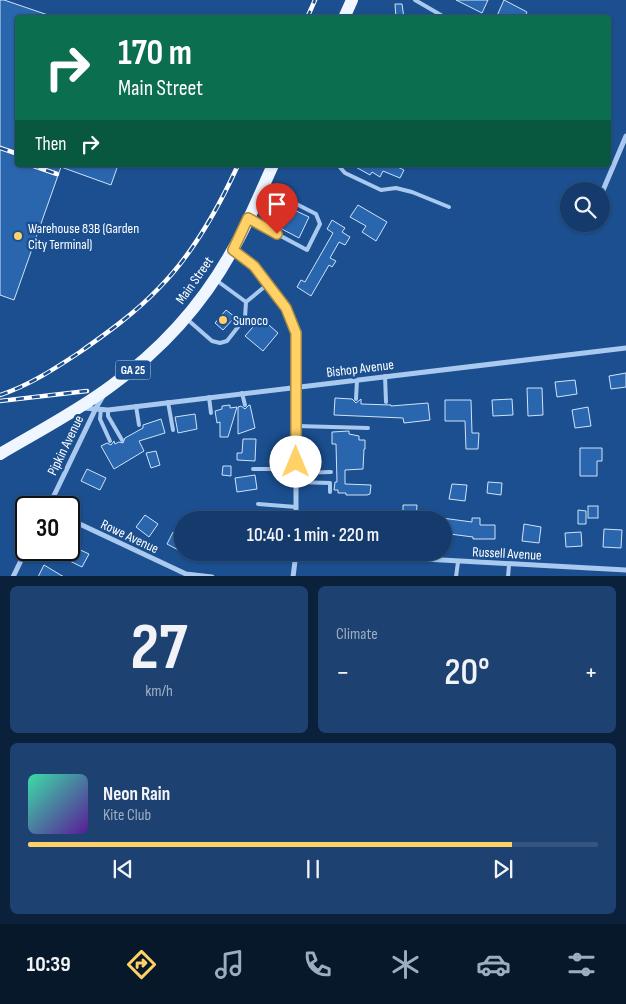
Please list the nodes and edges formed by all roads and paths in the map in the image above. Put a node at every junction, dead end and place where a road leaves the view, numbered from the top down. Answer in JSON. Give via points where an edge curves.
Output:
{"nodes":[{"id":1,"x":352,"y":0,"type":"edge"},
{"id":2,"x":414,"y":0,"type":"edge"},
{"id":3,"x":345,"y":15,"type":"edge"},
{"id":4,"x":441,"y":15,"type":"edge"},
{"id":5,"x":626,"y":136,"type":"edge"},
{"id":6,"x":272,"y":167,"type":"edge"},
{"id":7,"x":340,"y":167,"type":"edge"},
{"id":8,"x":607,"y":182,"type":"edge"},
{"id":9,"x":263,"y":186,"type":"junction"},
{"id":10,"x":449,"y":207,"type":"dead end"},
{"id":11,"x":248,"y":218,"type":"junction"},
{"id":12,"x":233,"y":250,"type":"junction"},
{"id":13,"x":215,"y":279,"type":"junction"},
{"id":14,"x":268,"y":284,"type":"junction"},
{"id":15,"x":246,"y":302,"type":"junction"},
{"id":16,"x":185,"y":319,"type":"junction"},
{"id":17,"x":626,"y":348,"type":"edge"},
{"id":18,"x":385,"y":376,"type":"junction"},
{"id":19,"x":357,"y":380,"type":"junction"},
{"id":20,"x":297,"y":387,"type":"junction"},
{"id":21,"x":108,"y":388,"type":"junction"},
{"id":22,"x":242,"y":393,"type":"junction"},
{"id":23,"x":209,"y":398,"type":"junction"},
{"id":24,"x":356,"y":399,"type":"dead end"},
{"id":25,"x":168,"y":402,"type":"junction"},
{"id":26,"x":386,"y":402,"type":"dead end"},
{"id":27,"x":136,"y":406,"type":"junction"},
{"id":28,"x":245,"y":406,"type":"dead end"},
{"id":29,"x":79,"y":408,"type":"junction"},
{"id":30,"x":98,"y":409,"type":"junction"},
{"id":31,"x":108,"y":410,"type":"junction"},
{"id":32,"x":211,"y":413,"type":"dead end"},
{"id":33,"x":139,"y":425,"type":"dead end"},
{"id":34,"x":296,"y":426,"type":"junction"},
{"id":35,"x":368,"y":428,"type":"dead end"},
{"id":36,"x":173,"y":430,"type":"dead end"},
{"id":37,"x":122,"y":440,"type":"dead end"},
{"id":38,"x":110,"y":441,"type":"dead end"},
{"id":39,"x":0,"y":454,"type":"edge"},
{"id":40,"x":252,"y":469,"type":"dead end"},
{"id":41,"x":296,"y":471,"type":"junction"},
{"id":42,"x":331,"y":472,"type":"dead end"},
{"id":43,"x":296,"y":482,"type":"junction"},
{"id":44,"x":330,"y":492,"type":"dead end"},
{"id":45,"x":52,"y":496,"type":"edge"},
{"id":46,"x":258,"y":504,"type":"dead end"},
{"id":47,"x":296,"y":507,"type":"junction"},
{"id":48,"x":296,"y":511,"type":"edge"},
{"id":49,"x":80,"y":525,"type":"edge"},
{"id":50,"x":20,"y":561,"type":"edge"},
{"id":51,"x":295,"y":561,"type":"edge"},
{"id":52,"x":443,"y":561,"type":"edge"},
{"id":53,"x":458,"y":562,"type":"junction"},
{"id":54,"x":509,"y":564,"type":"junction"},
{"id":55,"x":626,"y":570,"type":"edge"},
{"id":56,"x":13,"y":576,"type":"edge"},
{"id":57,"x":212,"y":576,"type":"edge"},
{"id":58,"x":294,"y":576,"type":"edge"},
{"id":59,"x":456,"y":576,"type":"edge"},
{"id":60,"x":508,"y":576,"type":"edge"}],
"edges":[{"from":1,"to":3,"type":"main road"},
{"from":2,"to":4,"type":"lane"},
{"from":5,"to":8,"type":"street"},
{"from":6,"to":9,"type":"main road","name":"Main Street","number":"GA 25"},
{"from":7,"to":10,"type":"lane","via":[[345,173],[381,190],[396,188]]},
{"from":9,"to":11,"type":"main road","name":"Main Street","number":"GA 25"},
{"from":9,"to":11,"type":"lane","via":[[316,214],[320,224],[307,250]]},
{"from":11,"to":12,"type":"main road","name":"Main Street","number":"GA 25"},
{"from":12,"to":13,"type":"main road","name":"Main Street","number":"GA 25"},
{"from":12,"to":14,"type":"street","via":[[254,266]]},
{"from":13,"to":15,"type":"lane"},
{"from":13,"to":16,"type":"main road","name":"Main Street","number":"GA 25"},
{"from":14,"to":15,"type":"lane"},
{"from":14,"to":20,"type":"street","via":[[286,308],[296,333]]},
{"from":15,"to":16,"type":"lane","via":[[245,318],[227,341],[220,343],[212,341]]},
{"from":16,"to":21,"type":"main road","name":"Main Street","number":"GA 25","via":[[159,347]]},
{"from":17,"to":18,"type":"street","name":"Bishop Avenue"},
{"from":18,"to":19,"type":"street","name":"Bishop Avenue"},
{"from":18,"to":26,"type":"lane"},
{"from":19,"to":20,"type":"street","name":"Bishop Avenue"},
{"from":19,"to":24,"type":"lane"},
{"from":20,"to":22,"type":"street","name":"Bishop Avenue"},
{"from":20,"to":34,"type":"street"},
{"from":21,"to":29,"type":"main road","name":"Main Street","number":"GA 25"},
{"from":21,"to":30,"type":"street","name":"Main Street"},
{"from":22,"to":23,"type":"street","name":"Bishop Avenue"},
{"from":22,"to":28,"type":"lane"},
{"from":23,"to":25,"type":"street","name":"Bishop Avenue"},
{"from":23,"to":32,"type":"lane"},
{"from":25,"to":27,"type":"street","name":"Bishop Avenue"},
{"from":25,"to":36,"type":"lane"},
{"from":27,"to":31,"type":"street","name":"Bishop Avenue"},
{"from":27,"to":33,"type":"lane"},
{"from":29,"to":30,"type":"street","name":"Pipkin Avenue"},
{"from":29,"to":39,"type":"main road","name":"Main Street","number":"GA 25"},
{"from":30,"to":31,"type":"street","name":"Bishop Avenue"},
{"from":30,"to":38,"type":"lane"},
{"from":30,"to":45,"type":"street","name":"Pipkin Avenue"},
{"from":31,"to":37,"type":"lane","via":[[108,416]]},
{"from":34,"to":35,"type":"lane"},
{"from":34,"to":41,"type":"street"},
{"from":40,"to":41,"type":"lane"},
{"from":41,"to":42,"type":"lane"},
{"from":41,"to":43,"type":"street"},
{"from":43,"to":44,"type":"lane","via":[[330,483]]},
{"from":43,"to":47,"type":"street"},
{"from":46,"to":47,"type":"lane"},
{"from":47,"to":48,"type":"street"},
{"from":49,"to":57,"type":"street","name":"Rowe Avenue","via":[[186,574]]},
{"from":50,"to":56,"type":"street"},
{"from":51,"to":58,"type":"street"},
{"from":52,"to":53,"type":"street","name":"Russell Avenue"},
{"from":53,"to":54,"type":"street","name":"Russell Avenue"},
{"from":53,"to":59,"type":"lane"},
{"from":54,"to":55,"type":"street","name":"Russell Avenue"},
{"from":54,"to":60,"type":"lane"}]}
